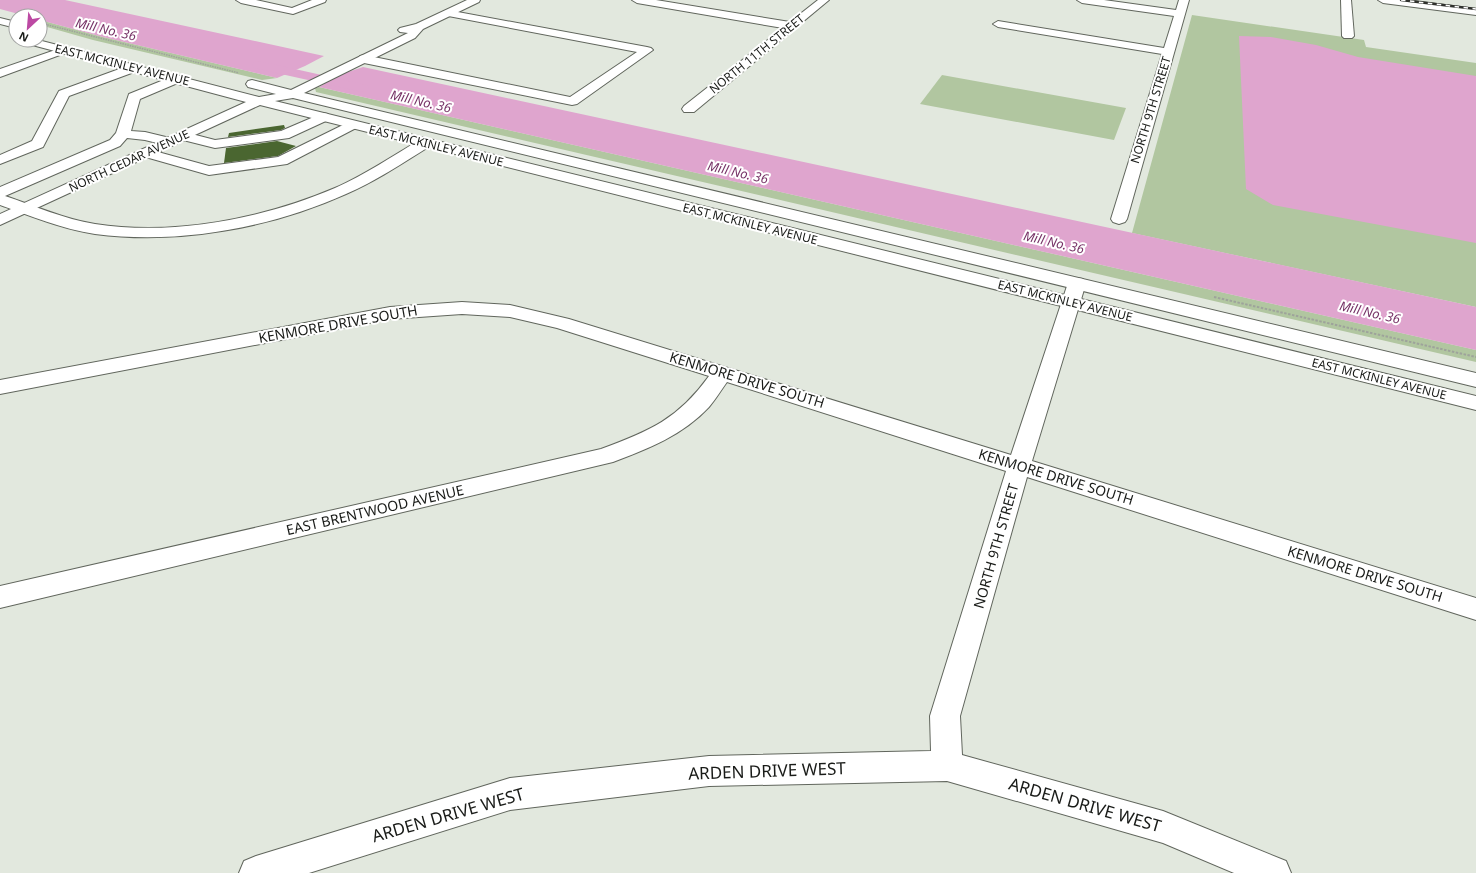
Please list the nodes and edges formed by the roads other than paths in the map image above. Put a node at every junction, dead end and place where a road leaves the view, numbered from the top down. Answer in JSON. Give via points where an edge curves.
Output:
{"nodes":[{"id":1,"x":240,"y":0,"type":"edge"},
{"id":2,"x":321,"y":0,"type":"edge"},
{"id":3,"x":475,"y":0,"type":"edge"},
{"id":4,"x":637,"y":0,"type":"edge"},
{"id":5,"x":824,"y":0,"type":"edge"},
{"id":6,"x":1082,"y":0,"type":"edge"},
{"id":7,"x":1184,"y":0,"type":"edge"},
{"id":8,"x":1346,"y":0,"type":"edge"},
{"id":9,"x":1383,"y":0,"type":"edge"},
{"id":10,"x":1423,"y":0,"type":"edge"},
{"id":11,"x":1476,"y":6,"type":"edge"},
{"id":12,"x":1476,"y":12,"type":"edge"},
{"id":13,"x":448,"y":13,"type":"junction"},
{"id":14,"x":1180,"y":14,"type":"junction"},
{"id":15,"x":998,"y":24,"type":"dead end"},
{"id":16,"x":792,"y":26,"type":"junction"},
{"id":17,"x":419,"y":27,"type":"junction"},
{"id":18,"x":48,"y":34,"type":"edge"},
{"id":19,"x":1348,"y":36,"type":"dead end"},
{"id":20,"x":48,"y":46,"type":"edge"},
{"id":21,"x":64,"y":50,"type":"junction"},
{"id":22,"x":351,"y":52,"type":"dead end"},
{"id":23,"x":1169,"y":52,"type":"junction"},
{"id":24,"x":127,"y":54,"type":"dead end"},
{"id":25,"x":364,"y":59,"type":"junction"},
{"id":26,"x":133,"y":68,"type":"junction"},
{"id":27,"x":0,"y":73,"type":"edge"},
{"id":28,"x":244,"y":78,"type":"road end"},
{"id":29,"x":176,"y":79,"type":"junction"},
{"id":30,"x":102,"y":80,"type":"junction"},
{"id":31,"x":295,"y":87,"type":"junction"},
{"id":32,"x":272,"y":89,"type":"junction"},
{"id":33,"x":146,"y":92,"type":"junction"},
{"id":34,"x":258,"y":101,"type":"junction"},
{"id":35,"x":689,"y":109,"type":"dead end"},
{"id":36,"x":323,"y":117,"type":"junction"},
{"id":37,"x":351,"y":125,"type":"junction"},
{"id":38,"x":123,"y":134,"type":"junction"},
{"id":39,"x":184,"y":136,"type":"junction"},
{"id":40,"x":169,"y":142,"type":"junction"},
{"id":41,"x":425,"y":143,"type":"junction"},
{"id":42,"x":147,"y":153,"type":"junction"},
{"id":43,"x":483,"y":157,"type":"junction"},
{"id":44,"x":0,"y":160,"type":"edge"},
{"id":45,"x":610,"y":171,"type":"junction"},
{"id":46,"x":0,"y":193,"type":"edge"},
{"id":47,"x":0,"y":200,"type":"edge"},
{"id":48,"x":26,"y":208,"type":"junction"},
{"id":49,"x":1118,"y":219,"type":"dead end"},
{"id":50,"x":0,"y":220,"type":"edge"},
{"id":51,"x":1074,"y":293,"type":"junction"},
{"id":52,"x":723,"y":372,"type":"junction"},
{"id":53,"x":1476,"y":380,"type":"edge"},
{"id":54,"x":0,"y":387,"type":"edge"},
{"id":55,"x":1476,"y":403,"type":"edge"},
{"id":56,"x":1019,"y":466,"type":"junction"},
{"id":57,"x":0,"y":597,"type":"edge"},
{"id":58,"x":1476,"y":609,"type":"edge"},
{"id":59,"x":947,"y":766,"type":"junction"},
{"id":60,"x":256,"y":873,"type":"edge"},
{"id":61,"x":1274,"y":873,"type":"edge"}],
"edges":[{"from":1,"to":2,"type":"street","via":[[293,11]]},
{"from":3,"to":13,"type":"street","name":"NORTH CEDAR AVENUE"},
{"from":4,"to":16,"type":"street"},
{"from":5,"to":16,"type":"street","name":"NORTH 11TH STREET"},
{"from":6,"to":14,"type":"street"},
{"from":7,"to":14,"type":"street","name":"NORTH 9TH STREET"},
{"from":8,"to":19,"type":"street"},
{"from":9,"to":12,"type":"street"},
{"from":10,"to":11,"type":"street"},
{"from":13,"to":17,"type":"street","name":"NORTH CEDAR AVENUE"},
{"from":13,"to":25,"type":"street","via":[[647,50],[572,101]]},
{"from":14,"to":23,"type":"street","name":"NORTH 9TH STREET"},
{"from":15,"to":23,"type":"street"},
{"from":16,"to":35,"type":"street","name":"NORTH 11TH STREET"},
{"from":17,"to":22,"type":"street","name":"NORTH CEDAR AVENUE","via":[[393,33]]},
{"from":17,"to":25,"type":"street","name":"NORTH CEDAR AVENUE","via":[[411,36]]},
{"from":18,"to":24,"type":"street","name":"EAST MCKINLEY AVENUE"},
{"from":20,"to":21,"type":"street","name":"EAST MCKINLEY AVENUE"},
{"from":21,"to":26,"type":"street","name":"EAST MCKINLEY AVENUE"},
{"from":21,"to":27,"type":"street"},
{"from":23,"to":49,"type":"street","name":"NORTH 9TH STREET"},
{"from":25,"to":31,"type":"street","name":"NORTH CEDAR AVENUE"},
{"from":26,"to":29,"type":"street","name":"EAST MCKINLEY AVENUE"},
{"from":26,"to":30,"type":"street"},
{"from":28,"to":32,"type":"street"},
{"from":29,"to":33,"type":"street"},
{"from":29,"to":34,"type":"street","name":"EAST MCKINLEY AVENUE"},
{"from":30,"to":33,"type":"street"},
{"from":30,"to":44,"type":"street","via":[[64,94],[38,144]]},
{"from":31,"to":32,"type":"street","name":"NORTH CEDAR AVENUE"},
{"from":31,"to":34,"type":"street","name":"NORTH CEDAR AVENUE"},
{"from":31,"to":45,"type":"street","name":"EAST MCKINLEY AVENUE"},
{"from":32,"to":34,"type":"street","name":"NORTH CEDAR AVENUE"},
{"from":33,"to":38,"type":"street","via":[[134,97]]},
{"from":34,"to":36,"type":"street","name":"EAST MCKINLEY AVENUE"},
{"from":34,"to":39,"type":"street","name":"NORTH CEDAR AVENUE"},
{"from":36,"to":37,"type":"street","name":"EAST MCKINLEY AVENUE"},
{"from":36,"to":39,"type":"street","via":[[284,135],[215,144]]},
{"from":37,"to":41,"type":"street","name":"EAST MCKINLEY AVENUE"},
{"from":37,"to":42,"type":"street","via":[[282,161],[209,170]]},
{"from":38,"to":40,"type":"street"},
{"from":38,"to":46,"type":"street","via":[[115,143]]},
{"from":39,"to":40,"type":"street","name":"NORTH CEDAR AVENUE"},
{"from":40,"to":42,"type":"street","name":"NORTH CEDAR AVENUE"},
{"from":41,"to":43,"type":"street","name":"EAST MCKINLEY AVENUE"},
{"from":41,"to":48,"type":"street","via":[[342,191],[294,208],[220,225],[122,232],[94,229]]},
{"from":42,"to":48,"type":"street","name":"NORTH CEDAR AVENUE"},
{"from":43,"to":45,"type":"street","via":[[508,155],[552,166]]},
{"from":43,"to":51,"type":"street","name":"EAST MCKINLEY AVENUE"},
{"from":45,"to":51,"type":"street","name":"EAST MCKINLEY AVENUE"},
{"from":47,"to":48,"type":"street"},
{"from":48,"to":50,"type":"street","name":"NORTH CEDAR AVENUE"},
{"from":51,"to":53,"type":"street","name":"EAST MCKINLEY AVENUE"},
{"from":51,"to":55,"type":"street","name":"EAST MCKINLEY AVENUE"},
{"from":51,"to":56,"type":"street","name":"NORTH 9TH STREET"},
{"from":52,"to":54,"type":"street","name":"KENMORE DRIVE SOUTH","via":[[562,323],[510,311],[462,308],[390,313]]},
{"from":52,"to":56,"type":"street","name":"KENMORE DRIVE SOUTH"},
{"from":52,"to":57,"type":"street","name":"EAST BRENTWOOD AVENUE","via":[[700,402],[673,427],[642,443],[605,456]]},
{"from":56,"to":58,"type":"street","name":"KENMORE DRIVE SOUTH"},
{"from":56,"to":59,"type":"street","name":"NORTH 9TH STREET","via":[[946,716]]},
{"from":59,"to":60,"type":"street","name":"ARDEN DRIVE WEST","via":[[709,771],[510,794]]},
{"from":59,"to":61,"type":"street","name":"ARDEN DRIVE WEST","via":[[1163,827]]}]}
